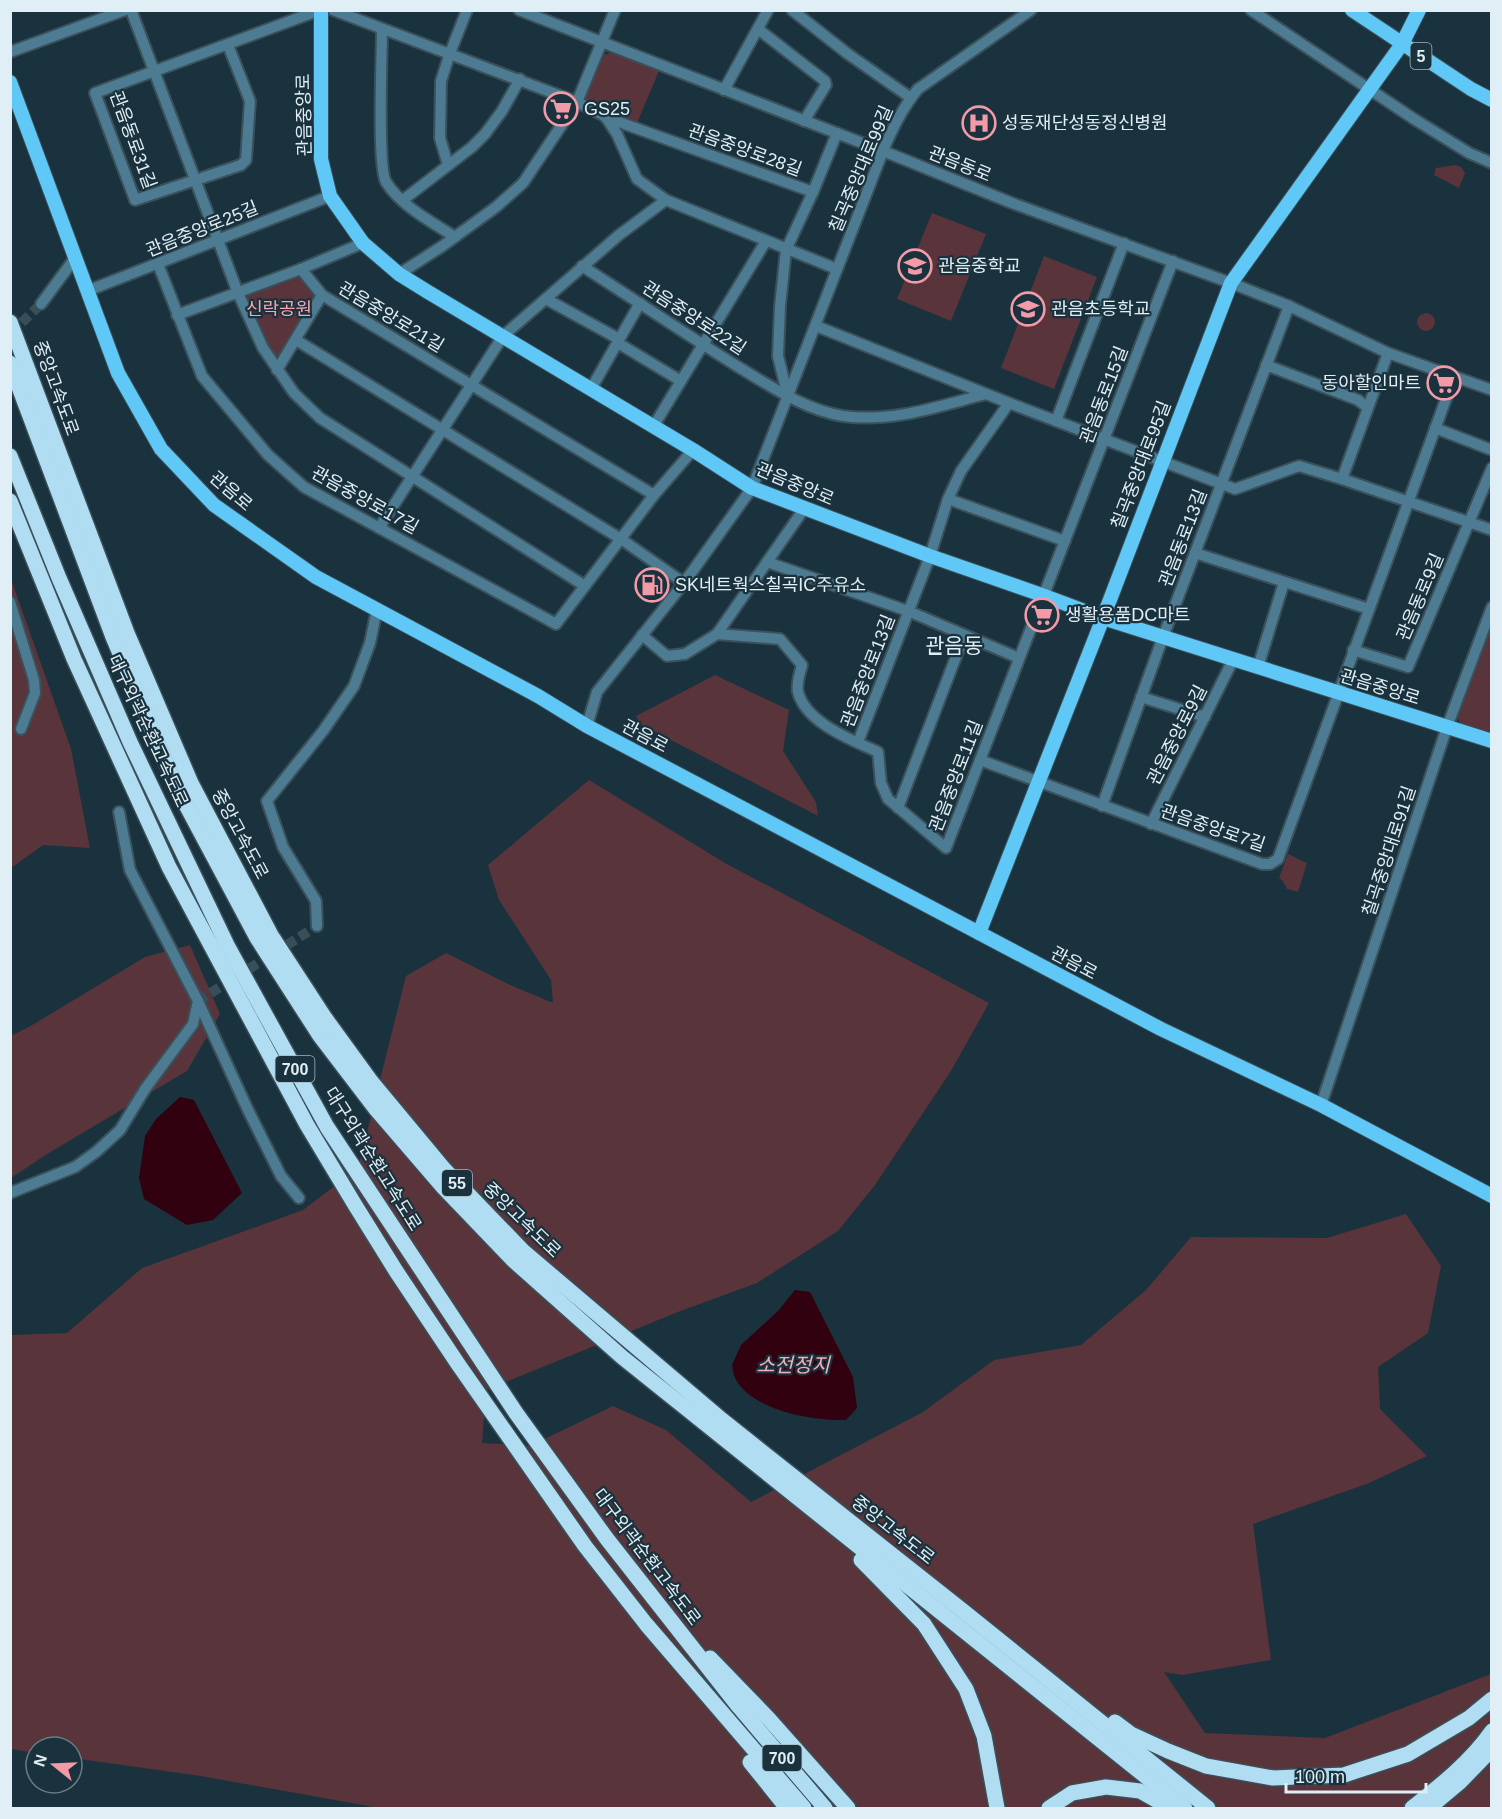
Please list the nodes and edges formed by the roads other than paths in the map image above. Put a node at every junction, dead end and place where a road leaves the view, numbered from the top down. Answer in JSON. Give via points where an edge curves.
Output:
{"nodes":[{"id":1,"x":125,"y":10,"type":"edge"},
{"id":2,"x":131,"y":10,"type":"edge"},
{"id":3,"x":320,"y":10,"type":"edge"},
{"id":4,"x":333,"y":10,"type":"edge"},
{"id":5,"x":467,"y":10,"type":"edge"},
{"id":6,"x":519,"y":10,"type":"edge"},
{"id":7,"x":615,"y":10,"type":"edge"},
{"id":8,"x":768,"y":10,"type":"edge"},
{"id":9,"x":792,"y":10,"type":"edge"},
{"id":10,"x":1031,"y":10,"type":"edge"},
{"id":11,"x":1251,"y":10,"type":"edge"},
{"id":12,"x":1352,"y":10,"type":"edge"},
{"id":13,"x":1419,"y":10,"type":"edge"},
{"id":14,"x":382,"y":29,"type":"junction"},
{"id":15,"x":758,"y":29,"type":"junction"},
{"id":16,"x":603,"y":42,"type":"junction"},
{"id":17,"x":1402,"y":44,"type":"junction"},
{"id":18,"x":228,"y":45,"type":"junction"},
{"id":19,"x":10,"y":52,"type":"edge"},
{"id":20,"x":450,"y":53,"type":"junction"},
{"id":21,"x":154,"y":73,"type":"junction"},
{"id":22,"x":520,"y":79,"type":"junction"},
{"id":23,"x":10,"y":82,"type":"edge"},
{"id":24,"x":1370,"y":89,"type":"junction"},
{"id":25,"x":724,"y":90,"type":"junction"},
{"id":26,"x":910,"y":98,"type":"junction"},
{"id":27,"x":1491,"y":100,"type":"edge"},
{"id":28,"x":577,"y":102,"type":"junction"},
{"id":29,"x":605,"y":116,"type":"junction"},
{"id":30,"x":804,"y":121,"type":"junction"},
{"id":31,"x":837,"y":133,"type":"junction"},
{"id":32,"x":883,"y":151,"type":"junction"},
{"id":33,"x":1491,"y":163,"type":"edge"},
{"id":34,"x":448,"y":165,"type":"junction"},
{"id":35,"x":194,"y":181,"type":"junction"},
{"id":36,"x":813,"y":192,"type":"junction"},
{"id":37,"x":330,"y":196,"type":"junction"},
{"id":38,"x":666,"y":200,"type":"junction"},
{"id":39,"x":403,"y":201,"type":"junction"},
{"id":40,"x":455,"y":237,"type":"junction"},
{"id":41,"x":218,"y":240,"type":"junction"},
{"id":42,"x":766,"y":241,"type":"junction"},
{"id":43,"x":363,"y":243,"type":"junction"},
{"id":44,"x":1124,"y":243,"type":"junction"},
{"id":45,"x":786,"y":250,"type":"junction"},
{"id":46,"x":75,"y":258,"type":"junction"},
{"id":47,"x":1173,"y":261,"type":"junction"},
{"id":48,"x":158,"y":264,"type":"junction"},
{"id":49,"x":582,"y":266,"type":"junction"},
{"id":50,"x":301,"y":269,"type":"junction"},
{"id":51,"x":837,"y":269,"type":"junction"},
{"id":52,"x":399,"y":274,"type":"junction"},
{"id":53,"x":1231,"y":283,"type":"junction"},
{"id":54,"x":87,"y":291,"type":"junction"},
{"id":55,"x":238,"y":293,"type":"junction"},
{"id":56,"x":322,"y":295,"type":"junction"},
{"id":57,"x":546,"y":298,"type":"junction"},
{"id":58,"x":640,"y":303,"type":"junction"},
{"id":59,"x":41,"y":304,"type":"tunnel mouth"},
{"id":60,"x":1289,"y":306,"type":"junction"},
{"id":61,"x":177,"y":315,"type":"junction"},
{"id":62,"x":10,"y":322,"type":"edge"},
{"id":63,"x":816,"y":326,"type":"junction"},
{"id":64,"x":503,"y":336,"type":"junction"},
{"id":65,"x":296,"y":340,"type":"junction"},
{"id":66,"x":619,"y":341,"type":"junction"},
{"id":67,"x":703,"y":345,"type":"junction"},
{"id":68,"x":1388,"y":353,"type":"junction"},
{"id":69,"x":10,"y":363,"type":"edge"},
{"id":70,"x":1266,"y":365,"type":"junction"},
{"id":71,"x":277,"y":370,"type":"junction"},
{"id":72,"x":1454,"y":377,"type":"junction"},
{"id":73,"x":681,"y":381,"type":"junction"},
{"id":74,"x":471,"y":385,"type":"junction"},
{"id":75,"x":591,"y":389,"type":"junction"},
{"id":76,"x":1491,"y":390,"type":"edge"},
{"id":77,"x":986,"y":394,"type":"junction"},
{"id":78,"x":788,"y":397,"type":"junction"},
{"id":79,"x":1009,"y":403,"type":"junction"},
{"id":80,"x":1367,"y":407,"type":"junction"},
{"id":81,"x":1056,"y":421,"type":"junction"},
{"id":82,"x":653,"y":427,"type":"junction"},
{"id":83,"x":1435,"y":428,"type":"junction"},
{"id":84,"x":441,"y":430,"type":"junction"},
{"id":85,"x":1105,"y":440,"type":"junction"},
{"id":86,"x":693,"y":450,"type":"junction"},
{"id":87,"x":1491,"y":450,"type":"edge"},
{"id":88,"x":10,"y":456,"type":"edge"},
{"id":89,"x":1161,"y":461,"type":"junction"},
{"id":90,"x":1491,"y":468,"type":"edge"},
{"id":91,"x":411,"y":476,"type":"junction"},
{"id":92,"x":1342,"y":479,"type":"junction"},
{"id":93,"x":1222,"y":484,"type":"junction"},
{"id":94,"x":752,"y":488,"type":"junction"},
{"id":95,"x":654,"y":495,"type":"junction"},
{"id":96,"x":948,"y":499,"type":"junction"},
{"id":97,"x":10,"y":501,"type":"edge"},
{"id":98,"x":1408,"y":501,"type":"junction"},
{"id":99,"x":804,"y":509,"type":"junction"},
{"id":100,"x":1470,"y":522,"type":"junction"},
{"id":101,"x":379,"y":528,"type":"junction"},
{"id":102,"x":1491,"y":530,"type":"edge"},
{"id":103,"x":621,"y":539,"type":"junction"},
{"id":104,"x":1065,"y":541,"type":"junction"},
{"id":105,"x":1195,"y":553,"type":"junction"},
{"id":106,"x":930,"y":556,"type":"junction"},
{"id":107,"x":767,"y":562,"type":"junction"},
{"id":108,"x":1284,"y":582,"type":"junction"},
{"id":109,"x":684,"y":583,"type":"junction"},
{"id":110,"x":585,"y":586,"type":"junction"},
{"id":111,"x":1042,"y":595,"type":"junction"},
{"id":112,"x":10,"y":602,"type":"edge"},
{"id":113,"x":1491,"y":607,"type":"edge"},
{"id":114,"x":377,"y":609,"type":"junction"},
{"id":115,"x":1369,"y":609,"type":"junction"},
{"id":116,"x":908,"y":611,"type":"junction"},
{"id":117,"x":1103,"y":618,"type":"junction"},
{"id":118,"x":717,"y":634,"type":"junction"},
{"id":119,"x":642,"y":635,"type":"junction"},
{"id":120,"x":964,"y":636,"type":"junction"},
{"id":121,"x":1163,"y":637,"type":"junction"},
{"id":122,"x":1353,"y":650,"type":"junction"},
{"id":123,"x":1019,"y":658,"type":"junction"},
{"id":124,"x":1233,"y":660,"type":"junction"},
{"id":125,"x":1258,"y":667,"type":"junction"},
{"id":126,"x":1338,"y":693,"type":"junction"},
{"id":127,"x":1141,"y":698,"type":"junction"},
{"id":128,"x":1205,"y":717,"type":"junction"},
{"id":129,"x":587,"y":726,"type":"junction"},
{"id":130,"x":1447,"y":727,"type":"junction"},
{"id":131,"x":21,"y":729,"type":"dead end"},
{"id":132,"x":1491,"y":741,"type":"edge"},
{"id":133,"x":858,"y":742,"type":"junction"},
{"id":134,"x":980,"y":760,"type":"junction"},
{"id":135,"x":1038,"y":782,"type":"junction"},
{"id":136,"x":1102,"y":806,"type":"junction"},
{"id":137,"x":898,"y":808,"type":"junction"},
{"id":138,"x":118,"y":812,"type":"dead end"},
{"id":139,"x":1151,"y":824,"type":"junction"},
{"id":140,"x":316,"y":926,"type":"dead end"},
{"id":141,"x":979,"y":933,"type":"junction"},
{"id":142,"x":198,"y":1001,"type":"junction"},
{"id":143,"x":1321,"y":1105,"type":"junction"},
{"id":144,"x":10,"y":1194,"type":"edge"},
{"id":145,"x":1491,"y":1196,"type":"edge"},
{"id":146,"x":298,"y":1198,"type":"dead end"},
{"id":147,"x":820,"y":1517,"type":"junction"},
{"id":148,"x":619,"y":1590,"type":"junction"},
{"id":149,"x":657,"y":1603,"type":"junction"},
{"id":150,"x":1028,"y":1664,"type":"junction"},
{"id":151,"x":1491,"y":1699,"type":"edge"},
{"id":152,"x":1491,"y":1731,"type":"edge"},
{"id":153,"x":1491,"y":1749,"type":"edge"},
{"id":154,"x":788,"y":1809,"type":"edge"},
{"id":155,"x":804,"y":1809,"type":"edge"},
{"id":156,"x":825,"y":1809,"type":"edge"},
{"id":157,"x":848,"y":1809,"type":"edge"},
{"id":158,"x":997,"y":1809,"type":"edge"},
{"id":159,"x":1048,"y":1809,"type":"edge"},
{"id":160,"x":1170,"y":1809,"type":"edge"},
{"id":161,"x":1185,"y":1809,"type":"edge"},
{"id":162,"x":1208,"y":1809,"type":"edge"},
{"id":163,"x":1412,"y":1809,"type":"edge"},
{"id":164,"x":1429,"y":1809,"type":"edge"}],
"edges":[{"from":1,"to":19,"type":"street"},
{"from":2,"to":21,"type":"street"},
{"from":3,"to":18,"type":"street","name":"관음중앙로"},
{"from":3,"to":37,"type":"main road","name":"관음중앙로","via":[[321,159]]},
{"from":4,"to":14,"type":"street","name":"관음중앙로28길"},
{"from":5,"to":20,"type":"street"},
{"from":6,"to":16,"type":"street","name":"관음동로"},
{"from":7,"to":16,"type":"street"},
{"from":8,"to":15,"type":"street"},
{"from":9,"to":26,"type":"street"},
{"from":10,"to":26,"type":"street","name":"칠곡중앙대로99길"},
{"from":11,"to":24,"type":"street"},
{"from":12,"to":17,"type":"main road","number":"5"},
{"from":13,"to":17,"type":"main road","name":"칠곡중앙대로95길"},
{"from":14,"to":20,"type":"street","name":"관음중앙로28길"},
{"from":14,"to":39,"type":"street","via":[[381,156],[385,181]]},
{"from":15,"to":25,"type":"street"},
{"from":15,"to":30,"type":"street","via":[[825,81]]},
{"from":16,"to":25,"type":"street","name":"관음동로"},
{"from":16,"to":28,"type":"street"},
{"from":17,"to":24,"type":"main road","name":"칠곡중앙대로95길"},
{"from":17,"to":27,"type":"main road","number":"5"},
{"from":18,"to":21,"type":"street","name":"관음중앙로"},
{"from":18,"to":35,"type":"street","name":"관음동로31길","via":[[250,101],[246,160]]},
{"from":20,"to":22,"type":"street","name":"관음중앙로28길"},
{"from":20,"to":34,"type":"street","via":[[441,81],[440,138]]},
{"from":21,"to":35,"type":"street"},
{"from":21,"to":35,"type":"street","name":"관음동로31길","via":[[95,93],[99,104],[135,200]]},
{"from":22,"to":28,"type":"street","name":"관음중앙로28길"},
{"from":22,"to":34,"type":"street","via":[[485,134]]},
{"from":23,"to":46,"type":"main road","name":"관음로"},
{"from":24,"to":33,"type":"street","via":[[1432,131]]},
{"from":24,"to":53,"type":"main road","name":"칠곡중앙대로95길"},
{"from":25,"to":30,"type":"street","name":"관음동로"},
{"from":26,"to":32,"type":"street","name":"칠곡중앙대로99길"},
{"from":28,"to":29,"type":"street","name":"관음중앙로28길"},
{"from":28,"to":40,"type":"street","via":[[523,183]]},
{"from":29,"to":36,"type":"street","name":"관음중앙로28길"},
{"from":29,"to":38,"type":"street","via":[[638,178]]},
{"from":30,"to":31,"type":"street","name":"관음동로"},
{"from":31,"to":32,"type":"street","name":"관음동로"},
{"from":31,"to":36,"type":"street"},
{"from":32,"to":44,"type":"street","name":"관음동로"},
{"from":32,"to":51,"type":"street","name":"칠곡중앙대로99길"},
{"from":34,"to":39,"type":"street"},
{"from":35,"to":41,"type":"street"},
{"from":36,"to":45,"type":"street","name":"관음중앙로28길"},
{"from":37,"to":41,"type":"street","name":"관음중앙로25길"},
{"from":37,"to":43,"type":"main road","name":"관음중앙로"},
{"from":38,"to":42,"type":"street"},
{"from":38,"to":49,"type":"street"},
{"from":39,"to":40,"type":"street"},
{"from":40,"to":52,"type":"street"},
{"from":41,"to":48,"type":"street","name":"관음중앙로25길"},
{"from":41,"to":55,"type":"street"},
{"from":42,"to":45,"type":"street"},
{"from":42,"to":67,"type":"street"},
{"from":43,"to":50,"type":"street"},
{"from":43,"to":52,"type":"main road","name":"관음중앙로"},
{"from":44,"to":47,"type":"street","name":"관음동로"},
{"from":44,"to":81,"type":"street"},
{"from":45,"to":51,"type":"street"},
{"from":45,"to":78,"type":"street","name":"관음중앙로28길","via":[[778,356]]},
{"from":46,"to":54,"type":"main road","name":"관음로"},
{"from":46,"to":59,"type":"street"},
{"from":47,"to":53,"type":"street","name":"관음동로"},
{"from":47,"to":85,"type":"street","name":"관음동로15길"},
{"from":48,"to":54,"type":"street","name":"관음중앙로25길"},
{"from":48,"to":61,"type":"street","name":"관음중앙로17길"},
{"from":49,"to":57,"type":"street"},
{"from":49,"to":58,"type":"street","name":"관음중앙로22길"},
{"from":50,"to":55,"type":"street"},
{"from":50,"to":56,"type":"street","name":"관음중앙로21길"},
{"from":51,"to":63,"type":"street","name":"칠곡중앙대로99길"},
{"from":52,"to":64,"type":"main road","name":"관음중앙로"},
{"from":53,"to":60,"type":"street","name":"관음동로"},
{"from":53,"to":89,"type":"main road","name":"칠곡중앙대로95길"},
{"from":54,"to":114,"type":"main road","name":"관음로","via":[[118,373],[161,449],[214,505],[316,577]]},
{"from":55,"to":61,"type":"street"},
{"from":55,"to":71,"type":"street","via":[[262,348]]},
{"from":56,"to":65,"type":"street"},
{"from":56,"to":74,"type":"street","name":"관음중앙로21길"},
{"from":57,"to":64,"type":"street"},
{"from":57,"to":66,"type":"street"},
{"from":58,"to":66,"type":"street"},
{"from":58,"to":67,"type":"street","name":"관음중앙로22길"},
{"from":60,"to":68,"type":"street","name":"관음동로"},
{"from":60,"to":70,"type":"street","name":"관음동로13길"},
{"from":61,"to":101,"type":"street","name":"관음중앙로17길","via":[[201,376],[268,455],[304,487]]},
{"from":62,"to":150,"type":"highway","name":"중앙고속도로","number":"55","via":[[127,633],[191,783],[271,935],[370,1080],[444,1169],[523,1251],[722,1420]]},
{"from":63,"to":77,"type":"street"},
{"from":63,"to":78,"type":"street","name":"칠곡중앙대로99길"},
{"from":64,"to":74,"type":"street"},
{"from":64,"to":75,"type":"main road","name":"관음중앙로"},
{"from":65,"to":71,"type":"street"},
{"from":65,"to":84,"type":"street"},
{"from":66,"to":73,"type":"street"},
{"from":66,"to":75,"type":"street"},
{"from":67,"to":73,"type":"street"},
{"from":67,"to":78,"type":"street","name":"관음중앙로22길"},
{"from":68,"to":72,"type":"street","name":"관음동로"},
{"from":68,"to":80,"type":"street"},
{"from":69,"to":147,"type":"highway","name":"중앙고속도로","number":"55","via":[[113,637],[177,788],[257,938],[320,1036],[375,1108],[514,1262],[622,1357]]},
{"from":70,"to":80,"type":"street","via":[[1358,400]]},
{"from":70,"to":93,"type":"street","name":"관음동로13길"},
{"from":71,"to":91,"type":"street","via":[[320,418]]},
{"from":72,"to":76,"type":"street","name":"관음동로"},
{"from":72,"to":83,"type":"street"},
{"from":73,"to":82,"type":"street"},
{"from":74,"to":84,"type":"street"},
{"from":74,"to":95,"type":"street"},
{"from":75,"to":82,"type":"main road","name":"관음중앙로"},
{"from":77,"to":78,"type":"street","via":[[886,417],[824,412]]},
{"from":77,"to":79,"type":"street"},
{"from":78,"to":94,"type":"street","name":"칠곡중앙대로99길"},
{"from":79,"to":81,"type":"street"},
{"from":79,"to":96,"type":"street","name":"관음중앙로13길","via":[[961,471]]},
{"from":80,"to":92,"type":"street"},
{"from":81,"to":85,"type":"street"},
{"from":82,"to":86,"type":"main road","name":"관음중앙로"},
{"from":83,"to":87,"type":"street"},
{"from":83,"to":98,"type":"street"},
{"from":84,"to":91,"type":"street"},
{"from":84,"to":103,"type":"street"},
{"from":85,"to":89,"type":"street"},
{"from":85,"to":104,"type":"street","name":"관음동로15길"},
{"from":86,"to":94,"type":"main road","name":"관음중앙로"},
{"from":86,"to":95,"type":"street","name":"관음중앙로17길"},
{"from":88,"to":149,"type":"highway","name":"대구외곽순환고속도로","number":"700","via":[[130,742],[227,945],[327,1127],[516,1413]]},
{"from":89,"to":93,"type":"street"},
{"from":89,"to":117,"type":"main road","name":"칠곡중앙대로95길"},
{"from":90,"to":100,"type":"street","name":"관음동로9길"},
{"from":91,"to":101,"type":"street"},
{"from":91,"to":110,"type":"street"},
{"from":92,"to":93,"type":"street","name":"관음동로13길","via":[[1299,466],[1235,489]]},
{"from":92,"to":98,"type":"street"},
{"from":93,"to":105,"type":"street","name":"관음동로13길"},
{"from":94,"to":99,"type":"main road","name":"관음중앙로"},
{"from":94,"to":109,"type":"street","name":"칠곡중앙대로99길"},
{"from":95,"to":103,"type":"street","name":"관음중앙로17길"},
{"from":96,"to":104,"type":"street"},
{"from":96,"to":106,"type":"street","name":"관음중앙로13길"},
{"from":97,"to":148,"type":"highway","name":"대구외곽순환고속도로","number":"700","via":[[134,795],[308,1125],[440,1337]]},
{"from":98,"to":100,"type":"street"},
{"from":98,"to":115,"type":"street"},
{"from":99,"to":106,"type":"main road","name":"관음중앙로"},
{"from":99,"to":107,"type":"street"},
{"from":100,"to":102,"type":"street"},
{"from":100,"to":122,"type":"street","name":"관음동로9길","via":[[1408,667]]},
{"from":101,"to":110,"type":"street","name":"관음중앙로17길","via":[[556,624]]},
{"from":103,"to":109,"type":"street"},
{"from":103,"to":110,"type":"street","name":"관음중앙로17길"},
{"from":104,"to":111,"type":"street","name":"관음동로15길"},
{"from":105,"to":108,"type":"street"},
{"from":105,"to":121,"type":"street","name":"관음동로13길"},
{"from":106,"to":111,"type":"main road","name":"관음중앙로"},
{"from":106,"to":116,"type":"street","name":"관음중앙로13길"},
{"from":107,"to":116,"type":"street","name":"관음중앙로13길"},
{"from":107,"to":118,"type":"street"},
{"from":108,"to":115,"type":"street"},
{"from":108,"to":125,"type":"street"},
{"from":109,"to":119,"type":"street","name":"칠곡중앙대로99길"},
{"from":111,"to":117,"type":"main road","name":"관음중앙로"},
{"from":111,"to":123,"type":"street","name":"관음중앙로11길"},
{"from":112,"to":131,"type":"street","via":[[34,680],[35,693]]},
{"from":113,"to":130,"type":"street","name":"칠곡중앙대로91길"},
{"from":114,"to":129,"type":"main road","name":"관음로"},
{"from":114,"to":140,"type":"street","via":[[370,643],[354,686],[267,801],[283,847],[316,901]]},
{"from":115,"to":122,"type":"street"},
{"from":116,"to":120,"type":"street"},
{"from":116,"to":133,"type":"street","name":"관음중앙로13길"},
{"from":117,"to":121,"type":"main road","name":"관음중앙로"},
{"from":117,"to":135,"type":"main road","name":"칠곡중앙대로95길"},
{"from":118,"to":119,"type":"street","via":[[685,654],[667,656]]},
{"from":118,"to":133,"type":"street","name":"관음중앙로11길","via":[[780,639],[802,665],[797,690],[800,699],[816,719]]},
{"from":119,"to":129,"type":"street","name":"칠곡중앙대로99길","via":[[597,692]]},
{"from":120,"to":123,"type":"street"},
{"from":120,"to":137,"type":"street"},
{"from":121,"to":124,"type":"main road","name":"관음중앙로"},
{"from":121,"to":127,"type":"street","name":"관음동로13길"},
{"from":122,"to":126,"type":"street"},
{"from":123,"to":134,"type":"street","name":"관음중앙로11길"},
{"from":124,"to":125,"type":"main road","name":"관음중앙로"},
{"from":124,"to":128,"type":"street","name":"관음중앙로9길"},
{"from":125,"to":126,"type":"main road","name":"관음중앙로"},
{"from":126,"to":130,"type":"main road","name":"관음중앙로"},
{"from":126,"to":139,"type":"street","name":"관음중앙로7길","via":[[1278,859],[1262,864]]},
{"from":127,"to":128,"type":"street"},
{"from":127,"to":136,"type":"street"},
{"from":128,"to":139,"type":"street","name":"관음중앙로9길"},
{"from":129,"to":141,"type":"main road","name":"관음로"},
{"from":130,"to":132,"type":"main road","name":"관음중앙로"},
{"from":130,"to":143,"type":"street","name":"칠곡중앙대로91길"},
{"from":133,"to":137,"type":"street","name":"관음중앙로11길","via":[[878,752],[881,783],[888,799]]},
{"from":134,"to":135,"type":"street","name":"관음중앙로7길"},
{"from":134,"to":137,"type":"street","name":"관음중앙로11길","via":[[946,848]]},
{"from":135,"to":136,"type":"street","name":"관음중앙로7길"},
{"from":135,"to":141,"type":"main road","name":"칠곡중앙대로95길"},
{"from":136,"to":139,"type":"street","name":"관음중앙로7길"},
{"from":138,"to":142,"type":"street","via":[[130,870]]},
{"from":141,"to":143,"type":"main road","name":"관음로","via":[[1161,1029]]},
{"from":142,"to":144,"type":"street","via":[[193,1024],[120,1130],[75,1167]]},
{"from":142,"to":146,"type":"street","via":[[281,1176]]},
{"from":143,"to":145,"type":"main road","name":"관음로"},
{"from":147,"to":158,"type":"highway","via":[[924,1624],[966,1689],[984,1736]]},
{"from":147,"to":161,"type":"highway","name":"중앙고속도로","number":"55"},
{"from":148,"to":154,"type":"highway","via":[[656,1646]]},
{"from":148,"to":155,"type":"highway","name":"대구외곽순환고속도로","number":"700"},
{"from":149,"to":156,"type":"highway","name":"대구외곽순환고속도로","number":"700"},
{"from":149,"to":157,"type":"highway","via":[[768,1718]]},
{"from":150,"to":151,"type":"highway","via":[[1131,1734],[1206,1766],[1273,1778],[1344,1775],[1408,1754],[1469,1718]]},
{"from":150,"to":162,"type":"highway","name":"중앙고속도로","number":"55"},
{"from":152,"to":163,"type":"highway","via":[[1449,1778]]},
{"from":153,"to":164,"type":"highway"},
{"from":159,"to":160,"type":"highway","via":[[1072,1793],[1106,1787],[1140,1791]]}]}
